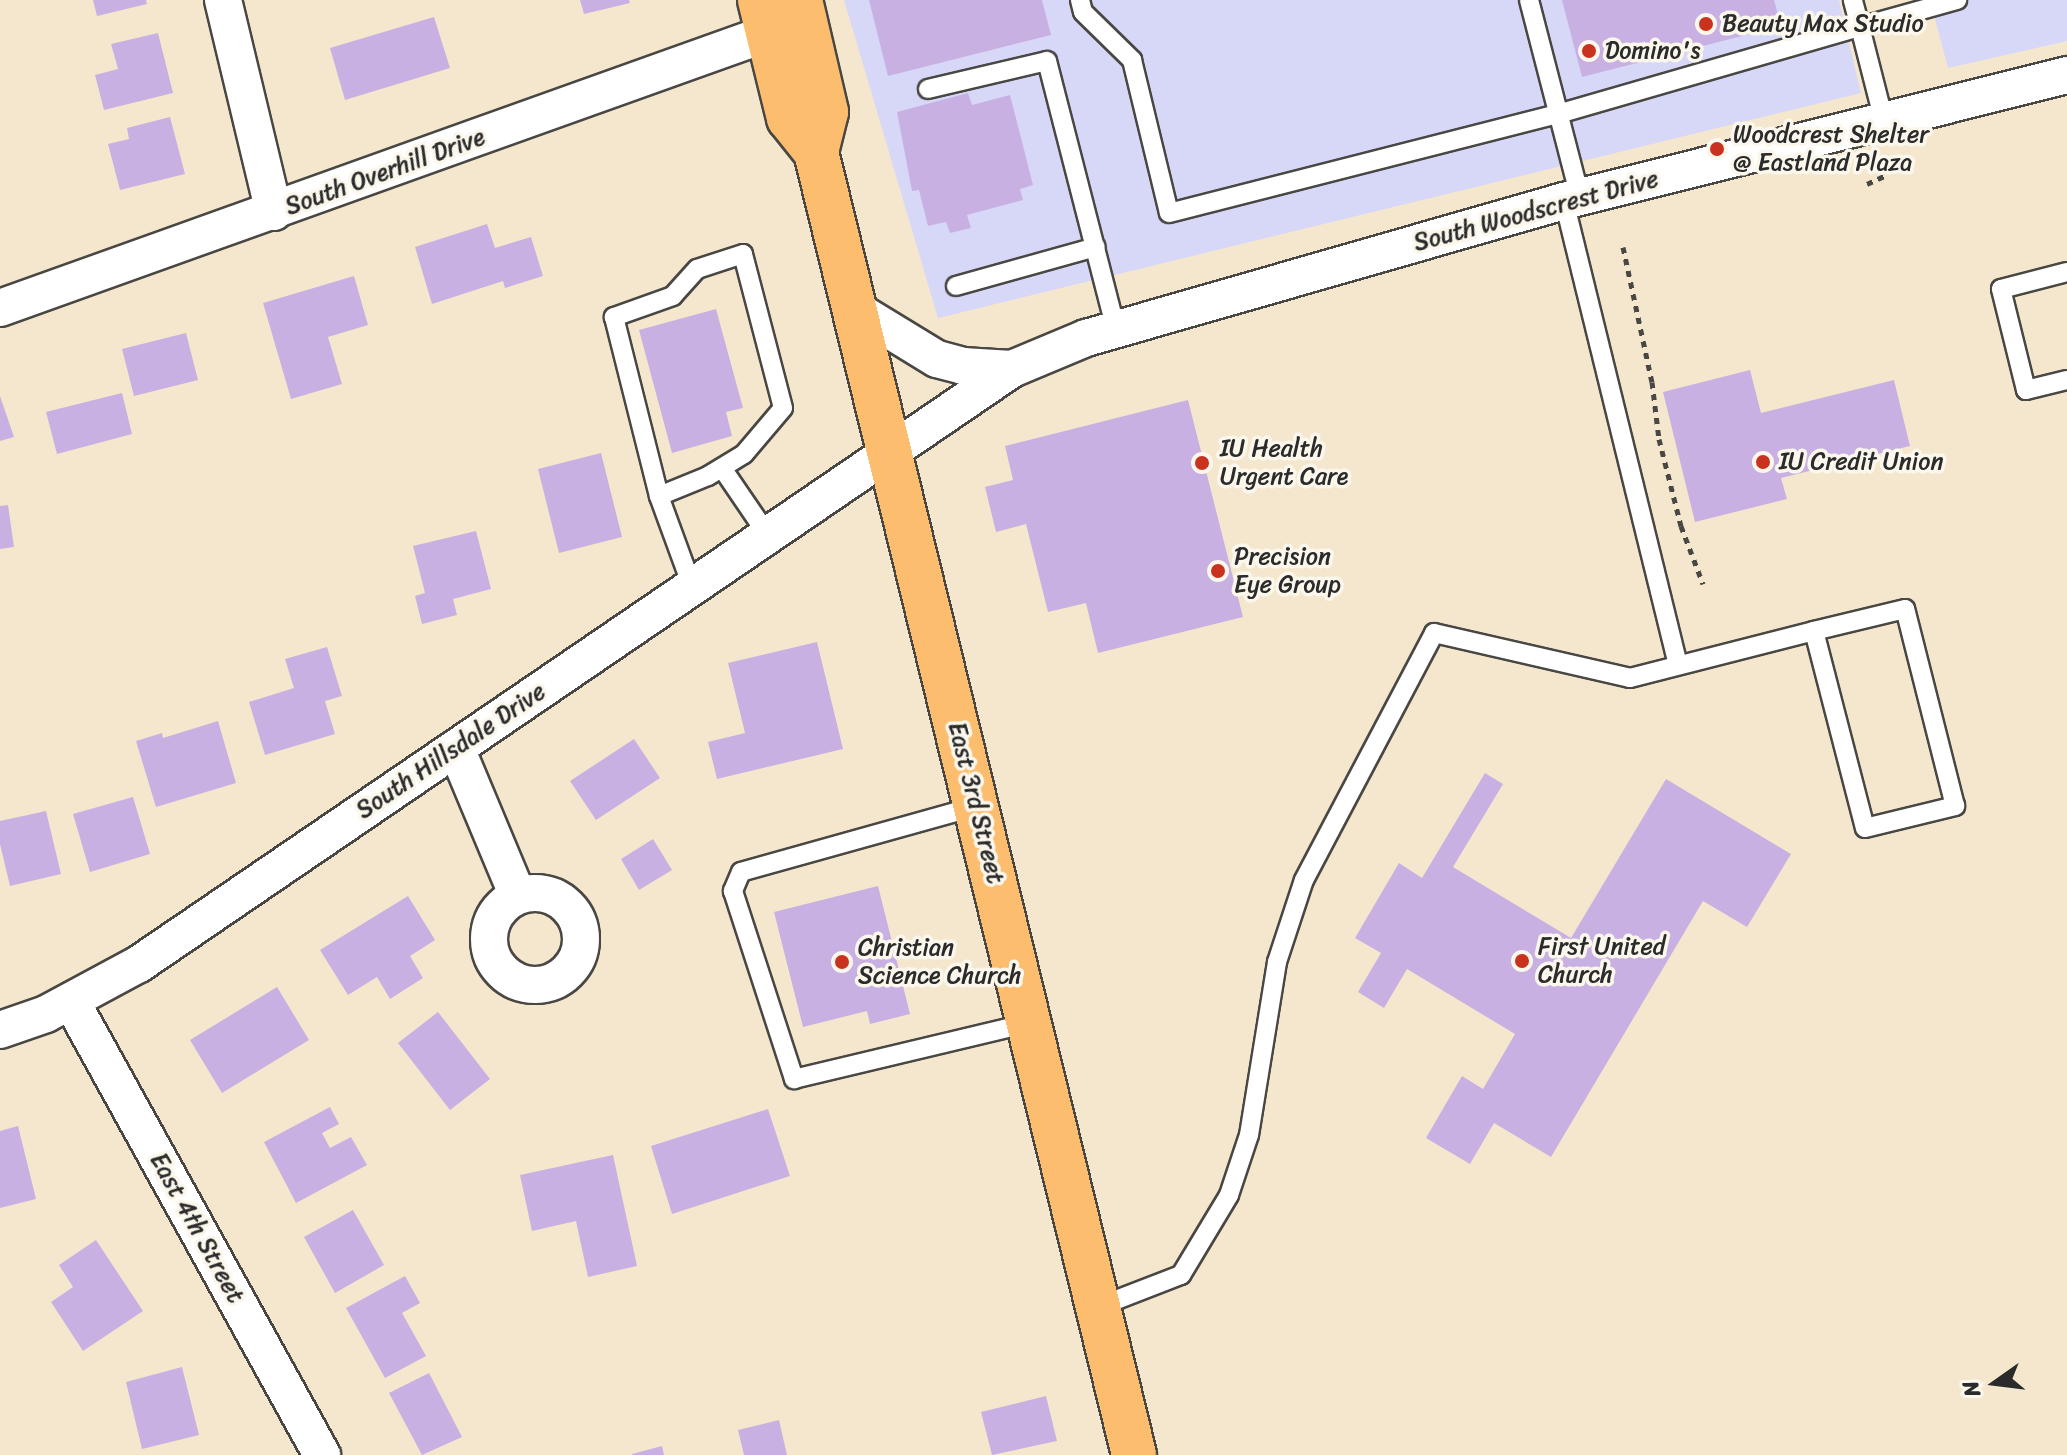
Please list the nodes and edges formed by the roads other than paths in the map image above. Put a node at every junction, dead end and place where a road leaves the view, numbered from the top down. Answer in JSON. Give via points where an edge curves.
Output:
{"nodes":[{"id":1,"x":223,"y":0,"type":"edge"},
{"id":2,"x":800,"y":0,"type":"edge"},
{"id":3,"x":1080,"y":0,"type":"edge"},
{"id":4,"x":1529,"y":0,"type":"edge"},
{"id":5,"x":1853,"y":0,"type":"edge"},
{"id":6,"x":1957,"y":0,"type":"edge"},
{"id":7,"x":764,"y":16,"type":"edge"},
{"id":8,"x":1860,"y":27,"type":"junction"},
{"id":9,"x":2067,"y":75,"type":"edge"},
{"id":10,"x":928,"y":89,"type":"dead end"},
{"id":11,"x":1558,"y":114,"type":"junction"},
{"id":12,"x":1884,"y":121,"type":"junction"},
{"id":13,"x":816,"y":152,"type":"junction"},
{"id":14,"x":1572,"y":199,"type":"junction"},
{"id":15,"x":274,"y":212,"type":"junction"},
{"id":16,"x":1096,"y":247,"type":"junction"},
{"id":17,"x":2067,"y":272,"type":"edge"},
{"id":18,"x":956,"y":286,"type":"dead end"},
{"id":19,"x":0,"y":308,"type":"edge"},
{"id":20,"x":855,"y":309,"type":"junction"},
{"id":21,"x":1116,"y":329,"type":"junction"},
{"id":22,"x":1012,"y":369,"type":"junction"},
{"id":23,"x":2067,"y":380,"type":"edge"},
{"id":24,"x":890,"y":450,"type":"junction"},
{"id":25,"x":722,"y":468,"type":"junction"},
{"id":26,"x":659,"y":496,"type":"junction"},
{"id":27,"x":767,"y":534,"type":"junction"},
{"id":28,"x":692,"y":586,"type":"junction"},
{"id":29,"x":1814,"y":631,"type":"junction"},
{"id":30,"x":1678,"y":665,"type":"junction"},
{"id":31,"x":456,"y":748,"type":"junction"},
{"id":32,"x":977,"y":806,"type":"junction"},
{"id":33,"x":518,"y":896,"type":"dead end"},
{"id":34,"x":71,"y":1001,"type":"junction"},
{"id":35,"x":1029,"y":1023,"type":"junction"},
{"id":36,"x":0,"y":1030,"type":"edge"},
{"id":37,"x":1098,"y":1307,"type":"junction"},
{"id":38,"x":322,"y":1455,"type":"edge"},
{"id":39,"x":1134,"y":1455,"type":"edge"}],
"edges":[{"from":1,"to":15,"type":"street"},
{"from":2,"to":13,"type":"main road","name":"East 3rd Street","via":[[826,112]]},
{"from":3,"to":11,"type":"lane","via":[[1083,12],[1132,60],[1169,213]]},
{"from":4,"to":11,"type":"lane"},
{"from":5,"to":8,"type":"lane"},
{"from":6,"to":8,"type":"lane"},
{"from":7,"to":13,"type":"main road","name":"East 3rd Street","via":[[789,118]]},
{"from":7,"to":15,"type":"street","name":"South Overhill Drive"},
{"from":8,"to":11,"type":"lane"},
{"from":8,"to":12,"type":"lane"},
{"from":9,"to":12,"type":"street","name":"South Woodscrest Drive"},
{"from":10,"to":16,"type":"lane","via":[[1047,61]]},
{"from":11,"to":14,"type":"lane"},
{"from":12,"to":14,"type":"street","name":"South Woodscrest Drive"},
{"from":13,"to":20,"type":"main road","name":"East 3rd Street"},
{"from":14,"to":21,"type":"street","name":"South Woodscrest Drive"},
{"from":14,"to":30,"type":"lane"},
{"from":15,"to":19,"type":"street","name":"South Overhill Drive"},
{"from":16,"to":18,"type":"lane"},
{"from":16,"to":21,"type":"lane"},
{"from":17,"to":23,"type":"lane","via":[[2001,289],[2026,390]]},
{"from":20,"to":22,"type":"street","name":"South Woodscrest Drive","via":[[937,359]]},
{"from":20,"to":24,"type":"main road","name":"East 3rd Street"},
{"from":21,"to":22,"type":"street","name":"South Woodscrest Drive"},
{"from":22,"to":24,"type":"street","name":"South Woodscrest Drive"},
{"from":24,"to":27,"type":"street","name":"South Hillsdale Drive"},
{"from":24,"to":32,"type":"main road","name":"East 3rd Street"},
{"from":25,"to":26,"type":"lane"},
{"from":25,"to":26,"type":"lane","via":[[744,454],[783,408],[743,254],[697,269],[673,296],[614,317]]},
{"from":25,"to":27,"type":"lane"},
{"from":26,"to":28,"type":"lane"},
{"from":27,"to":28,"type":"street","name":"South Hillsdale Drive"},
{"from":28,"to":31,"type":"street","name":"South Hillsdale Drive"},
{"from":29,"to":29,"type":"lane","via":[[1865,828],[1955,806],[1905,609]]},
{"from":29,"to":30,"type":"lane"},
{"from":30,"to":37,"type":"lane","via":[[1630,678],[1434,633],[1304,880],[1277,962],[1249,1135],[1229,1195],[1181,1275]]},
{"from":31,"to":33,"type":"street"},
{"from":31,"to":34,"type":"street","name":"South Hillsdale Drive","via":[[139,964]]},
{"from":32,"to":35,"type":"main road","name":"East 3rd Street"},
{"from":32,"to":35,"type":"lane","via":[[741,872],[733,891],[794,1079]]},
{"from":34,"to":36,"type":"street","name":"South Hillsdale Drive"},
{"from":34,"to":38,"type":"street","name":"East 4th Street"},
{"from":35,"to":37,"type":"main road","name":"East 3rd Street"},
{"from":37,"to":39,"type":"main road","name":"East 3rd Street"}]}
